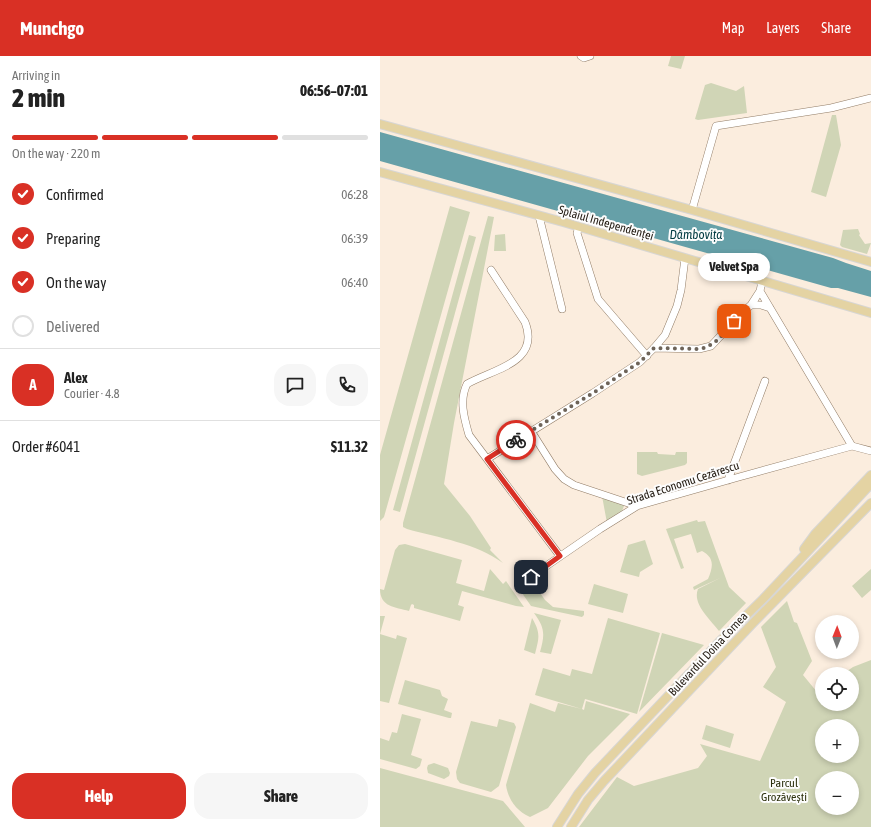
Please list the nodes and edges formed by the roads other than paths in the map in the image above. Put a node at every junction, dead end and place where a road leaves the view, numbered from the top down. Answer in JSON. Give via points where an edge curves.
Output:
{"nodes":[{"id":1,"x":871,"y":98,"type":"edge"},
{"id":2,"x":380,"y":124,"type":"edge"},
{"id":3,"x":380,"y":172,"type":"edge"},
{"id":4,"x":692,"y":210,"type":"junction"},
{"id":5,"x":539,"y":216,"type":"junction"},
{"id":6,"x":579,"y":227,"type":"junction"},
{"id":7,"x":685,"y":258,"type":"junction"},
{"id":8,"x":871,"y":262,"type":"edge"},
{"id":9,"x":491,"y":270,"type":"dead end"},
{"id":10,"x":762,"y":281,"type":"junction"},
{"id":11,"x":760,"y":291,"type":"junction"},
{"id":12,"x":751,"y":305,"type":"junction"},
{"id":13,"x":770,"y":308,"type":"junction"},
{"id":14,"x":562,"y":309,"type":"dead end"},
{"id":15,"x":871,"y":313,"type":"edge"},
{"id":16,"x":654,"y":348,"type":"junction"},
{"id":17,"x":647,"y":356,"type":"junction"},
{"id":18,"x":765,"y":381,"type":"dead end"},
{"id":19,"x":531,"y":430,"type":"junction"},
{"id":20,"x":852,"y":446,"type":"junction"},
{"id":21,"x":871,"y":450,"type":"edge"},
{"id":22,"x":487,"y":459,"type":"junction"},
{"id":23,"x":871,"y":475,"type":"edge"},
{"id":24,"x":728,"y":480,"type":"junction"},
{"id":25,"x":871,"y":484,"type":"edge"},
{"id":26,"x":619,"y":499,"type":"junction"},
{"id":27,"x":871,"y":503,"type":"edge"},
{"id":28,"x":637,"y":506,"type":"junction"},
{"id":29,"x":619,"y":516,"type":"junction"},
{"id":30,"x":560,"y":556,"type":"junction"},
{"id":31,"x":790,"y":570,"type":"junction"},
{"id":32,"x":520,"y":584,"type":"dead end"},
{"id":33,"x":557,"y":827,"type":"edge"},
{"id":34,"x":571,"y":827,"type":"edge"}],
"edges":[{"from":1,"to":4,"type":"street","via":[[832,108],[716,126]]},
{"from":2,"to":4,"type":"main road"},
{"from":3,"to":5,"type":"main road","name":"Splaiul Independenței"},
{"from":4,"to":8,"type":"main road"},
{"from":5,"to":6,"type":"main road","name":"Splaiul Independenței"},
{"from":5,"to":14,"type":"street"},
{"from":6,"to":7,"type":"main road","name":"Splaiul Independenței"},
{"from":6,"to":17,"type":"street","via":[[577,233],[596,296]]},
{"from":7,"to":10,"type":"main road","name":"Splaiul Independenței"},
{"from":7,"to":16,"type":"street","via":[[677,306],[665,335]]},
{"from":9,"to":22,"type":"street","via":[[525,322],[529,336],[517,359],[502,369],[466,385],[463,404],[469,435]]},
{"from":10,"to":11,"type":"street"},
{"from":10,"to":15,"type":"main road","name":"Splaiul Independenței"},
{"from":11,"to":12,"type":"street"},
{"from":11,"to":13,"type":"street"},
{"from":12,"to":13,"type":"street"},
{"from":12,"to":16,"type":"street","via":[[718,340],[706,348]]},
{"from":13,"to":20,"type":"street"},
{"from":16,"to":17,"type":"street"},
{"from":17,"to":19,"type":"street","via":[[593,393]]},
{"from":18,"to":24,"type":"street"},
{"from":19,"to":22,"type":"street"},
{"from":19,"to":26,"type":"street","via":[[564,479],[574,485]]},
{"from":20,"to":21,"type":"street","name":"Strada Economu Cezărescu"},
{"from":20,"to":24,"type":"street","name":"Strada Economu Cezărescu"},
{"from":22,"to":30,"type":"street"},
{"from":23,"to":31,"type":"main road","name":"Bulevardul Doina Cornea","via":[[815,534]]},
{"from":24,"to":28,"type":"street","name":"Strada Economu Cezărescu"},
{"from":25,"to":31,"type":"main road","name":"Bulevardul Doina Cornea"},
{"from":26,"to":28,"type":"street"},
{"from":26,"to":29,"type":"street","via":[[625,508]]},
{"from":27,"to":34,"type":"main road","name":"Bulevardul Doina Cornea","via":[[604,781]]},
{"from":28,"to":29,"type":"street","name":"Strada Economu Cezărescu"},
{"from":29,"to":30,"type":"street","name":"Strada Economu Cezărescu"},
{"from":30,"to":32,"type":"street","name":"Strada Economu Cezărescu"},
{"from":31,"to":33,"type":"main road","name":"Bulevardul Doina Cornea","via":[[600,768],[578,794]]}]}
